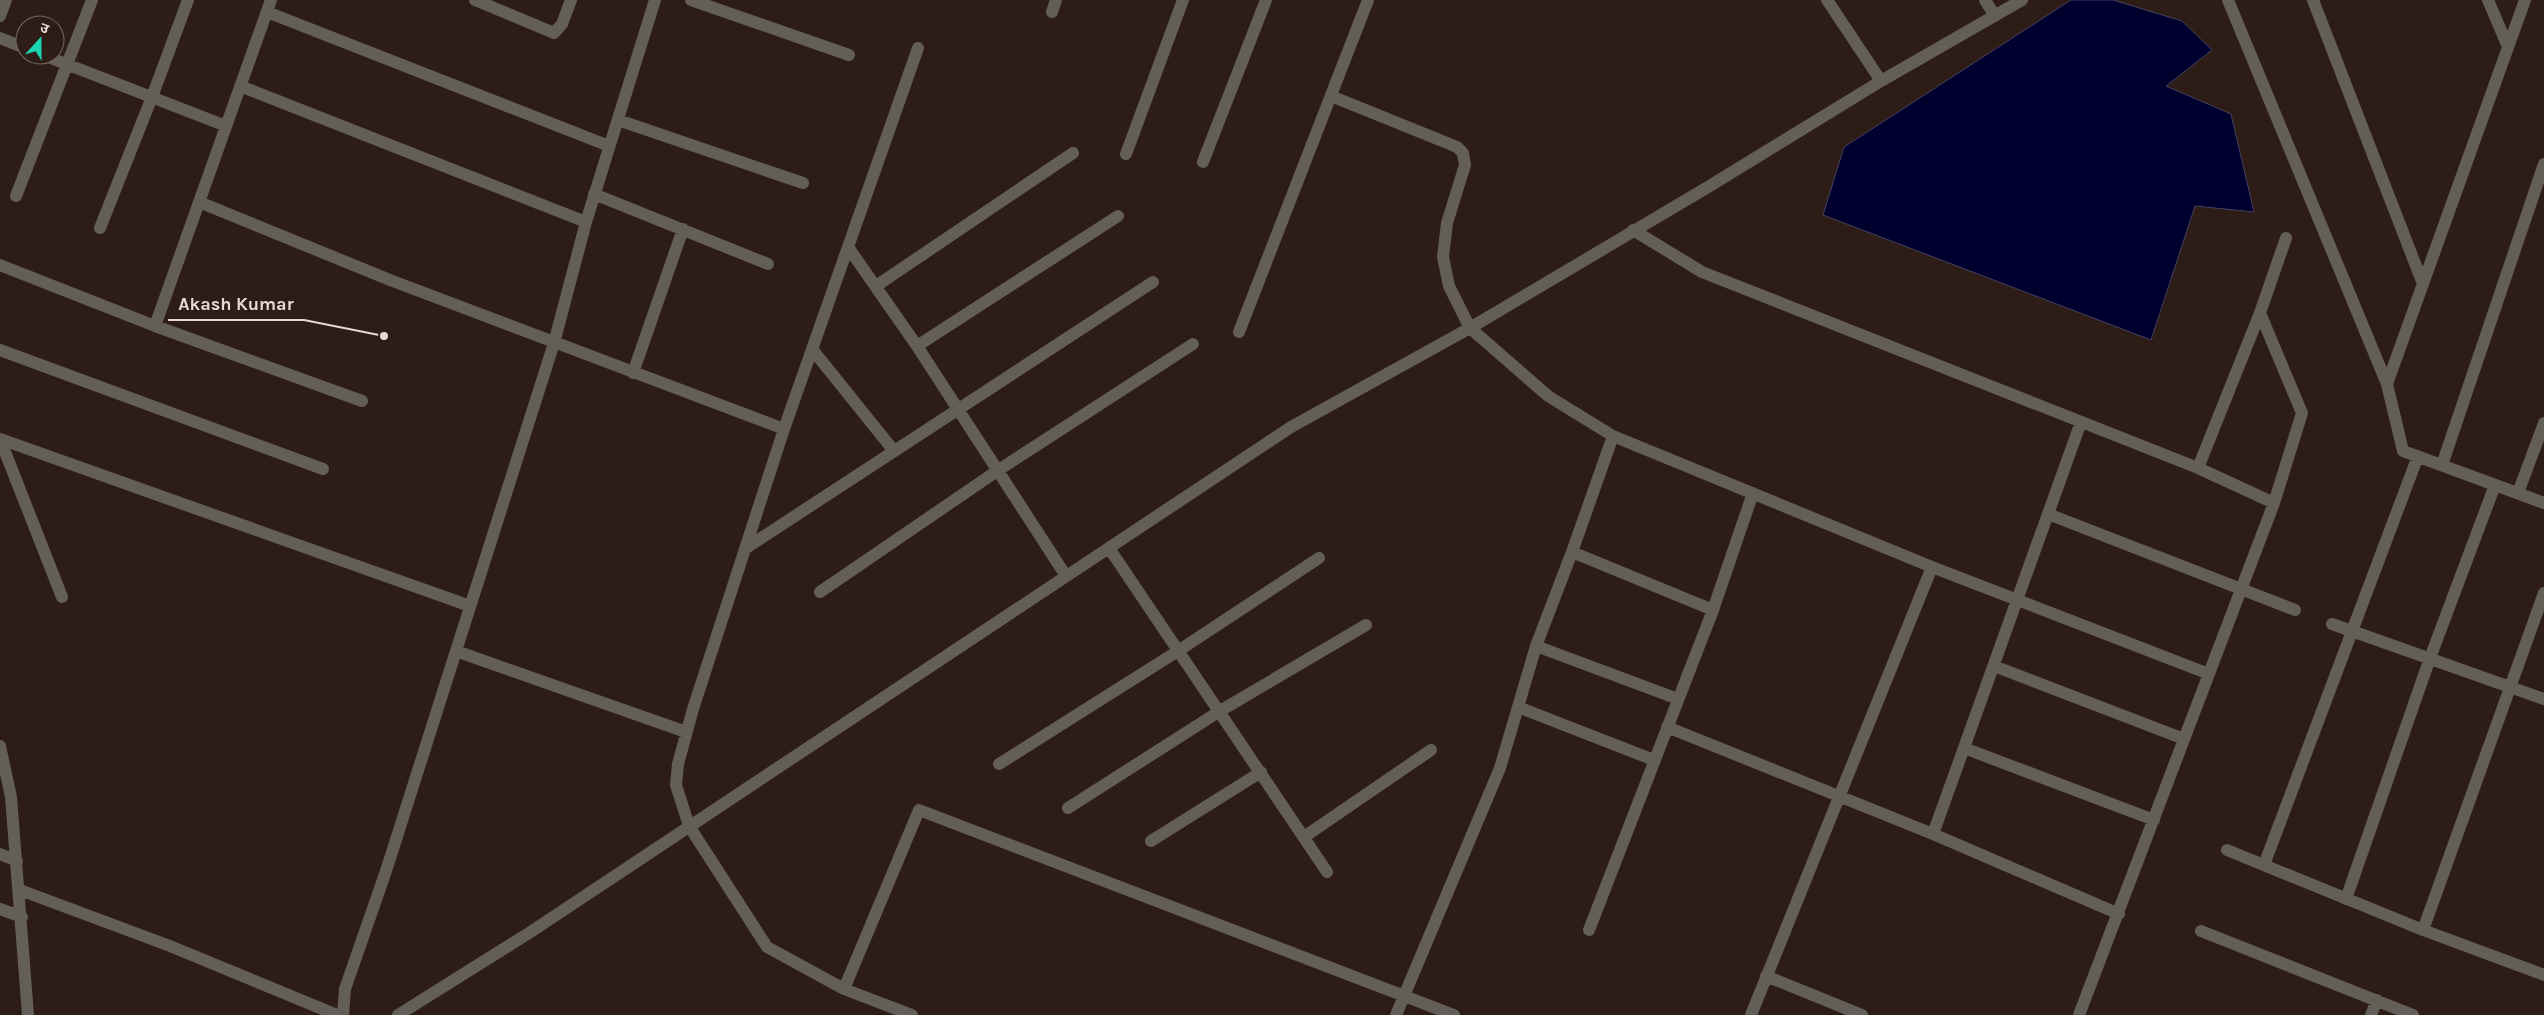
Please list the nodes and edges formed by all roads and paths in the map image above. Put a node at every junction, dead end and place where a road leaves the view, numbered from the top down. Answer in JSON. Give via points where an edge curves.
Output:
{"nodes":[{"id":1,"x":6,"y":0,"type":"edge"},
{"id":2,"x":92,"y":0,"type":"edge"},
{"id":3,"x":188,"y":0,"type":"edge"},
{"id":4,"x":475,"y":0,"type":"edge"},
{"id":5,"x":509,"y":0,"type":"edge"},
{"id":6,"x":571,"y":0,"type":"edge"},
{"id":7,"x":654,"y":0,"type":"edge"},
{"id":8,"x":691,"y":0,"type":"edge"},
{"id":9,"x":1183,"y":0,"type":"edge"},
{"id":10,"x":1266,"y":0,"type":"edge"},
{"id":11,"x":1368,"y":0,"type":"edge"},
{"id":12,"x":1827,"y":0,"type":"edge"},
{"id":13,"x":1986,"y":0,"type":"edge"},
{"id":14,"x":2022,"y":0,"type":"edge"},
{"id":15,"x":2228,"y":0,"type":"edge"},
{"id":16,"x":2313,"y":0,"type":"edge"},
{"id":17,"x":2488,"y":0,"type":"edge"},
{"id":18,"x":2525,"y":0,"type":"edge"},
{"id":19,"x":269,"y":6,"type":"edge"},
{"id":20,"x":504,"y":12,"type":"junction"},
{"id":21,"x":0,"y":16,"type":"edge"},
{"id":22,"x":1995,"y":16,"type":"junction"},
{"id":23,"x":0,"y":38,"type":"edge"},
{"id":24,"x":15,"y":44,"type":"edge"},
{"id":25,"x":2508,"y":47,"type":"junction"},
{"id":26,"x":918,"y":48,"type":"dead end"},
{"id":27,"x":849,"y":55,"type":"dead end"},
{"id":28,"x":67,"y":64,"type":"junction"},
{"id":29,"x":1881,"y":80,"type":"junction"},
{"id":30,"x":240,"y":86,"type":"junction"},
{"id":31,"x":1331,"y":96,"type":"junction"},
{"id":32,"x":152,"y":98,"type":"junction"},
{"id":33,"x":618,"y":120,"type":"junction"},
{"id":34,"x":226,"y":126,"type":"junction"},
{"id":35,"x":609,"y":146,"type":"junction"},
{"id":36,"x":1073,"y":153,"type":"dead end"},
{"id":37,"x":1126,"y":154,"type":"dead end"},
{"id":38,"x":1203,"y":162,"type":"dead end"},
{"id":39,"x":2544,"y":164,"type":"edge"},
{"id":40,"x":803,"y":183,"type":"dead end"},
{"id":41,"x":594,"y":194,"type":"junction"},
{"id":42,"x":16,"y":196,"type":"dead end"},
{"id":43,"x":199,"y":202,"type":"junction"},
{"id":44,"x":1118,"y":216,"type":"dead end"},
{"id":45,"x":586,"y":222,"type":"junction"},
{"id":46,"x":100,"y":228,"type":"dead end"},
{"id":47,"x":684,"y":229,"type":"junction"},
{"id":48,"x":1633,"y":230,"type":"junction"},
{"id":49,"x":2286,"y":238,"type":"dead end"},
{"id":50,"x":848,"y":247,"type":"junction"},
{"id":51,"x":768,"y":264,"type":"dead end"},
{"id":52,"x":0,"y":265,"type":"edge"},
{"id":53,"x":1153,"y":282,"type":"dead end"},
{"id":54,"x":2423,"y":284,"type":"junction"},
{"id":55,"x":876,"y":286,"type":"junction"},
{"id":56,"x":2260,"y":313,"type":"junction"},
{"id":57,"x":155,"y":326,"type":"junction"},
{"id":58,"x":1470,"y":328,"type":"junction"},
{"id":59,"x":1239,"y":332,"type":"dead end"},
{"id":60,"x":554,"y":343,"type":"junction"},
{"id":61,"x":1192,"y":344,"type":"dead end"},
{"id":62,"x":917,"y":346,"type":"junction"},
{"id":63,"x":812,"y":349,"type":"junction"},
{"id":64,"x":0,"y":350,"type":"edge"},
{"id":65,"x":634,"y":373,"type":"junction"},
{"id":66,"x":2386,"y":384,"type":"junction"},
{"id":67,"x":362,"y":401,"type":"dead end"},
{"id":68,"x":956,"y":410,"type":"junction"},
{"id":69,"x":2081,"y":422,"type":"junction"},
{"id":70,"x":2544,"y":423,"type":"edge"},
{"id":71,"x":784,"y":429,"type":"junction"},
{"id":72,"x":1612,"y":436,"type":"junction"},
{"id":73,"x":0,"y":439,"type":"edge"},
{"id":74,"x":894,"y":451,"type":"junction"},
{"id":75,"x":2418,"y":456,"type":"junction"},
{"id":76,"x":2442,"y":465,"type":"junction"},
{"id":77,"x":2198,"y":468,"type":"junction"},
{"id":78,"x":323,"y":469,"type":"dead end"},
{"id":79,"x":997,"y":471,"type":"junction"},
{"id":80,"x":2495,"y":485,"type":"junction"},
{"id":81,"x":1754,"y":493,"type":"junction"},
{"id":82,"x":2518,"y":493,"type":"junction"},
{"id":83,"x":2274,"y":503,"type":"junction"},
{"id":84,"x":2544,"y":503,"type":"edge"},
{"id":85,"x":2048,"y":514,"type":"junction"},
{"id":86,"x":746,"y":548,"type":"junction"},
{"id":87,"x":1109,"y":548,"type":"junction"},
{"id":88,"x":1572,"y":552,"type":"junction"},
{"id":89,"x":1319,"y":558,"type":"dead end"},
{"id":90,"x":1932,"y":567,"type":"junction"},
{"id":91,"x":1066,"y":576,"type":"junction"},
{"id":92,"x":2240,"y":591,"type":"junction"},
{"id":93,"x":820,"y":592,"type":"dead end"},
{"id":94,"x":2544,"y":593,"type":"edge"},
{"id":95,"x":62,"y":597,"type":"dead end"},
{"id":96,"x":2018,"y":600,"type":"junction"},
{"id":97,"x":470,"y":606,"type":"junction"},
{"id":98,"x":1713,"y":610,"type":"junction"},
{"id":99,"x":2295,"y":610,"type":"dead end"},
{"id":100,"x":2332,"y":624,"type":"dead end"},
{"id":101,"x":1366,"y":625,"type":"dead end"},
{"id":102,"x":2352,"y":631,"type":"junction"},
{"id":103,"x":1536,"y":646,"type":"junction"},
{"id":104,"x":456,"y":651,"type":"junction"},
{"id":105,"x":1178,"y":651,"type":"junction"},
{"id":106,"x":2430,"y":658,"type":"junction"},
{"id":107,"x":1994,"y":666,"type":"junction"},
{"id":108,"x":2209,"y":674,"type":"junction"},
{"id":109,"x":2510,"y":687,"type":"junction"},
{"id":110,"x":1678,"y":699,"type":"junction"},
{"id":111,"x":2544,"y":699,"type":"edge"},
{"id":112,"x":1518,"y":707,"type":"junction"},
{"id":113,"x":1220,"y":712,"type":"junction"},
{"id":114,"x":1667,"y":727,"type":"junction"},
{"id":115,"x":686,"y":732,"type":"junction"},
{"id":116,"x":2184,"y":740,"type":"junction"},
{"id":117,"x":0,"y":746,"type":"edge"},
{"id":118,"x":1964,"y":748,"type":"junction"},
{"id":119,"x":1431,"y":750,"type":"dead end"},
{"id":120,"x":1654,"y":760,"type":"junction"},
{"id":121,"x":999,"y":764,"type":"dead end"},
{"id":122,"x":1261,"y":772,"type":"junction"},
{"id":123,"x":6,"y":794,"type":"edge"},
{"id":124,"x":1840,"y":796,"type":"junction"},
{"id":125,"x":1068,"y":808,"type":"dead end"},
{"id":126,"x":2154,"y":820,"type":"junction"},
{"id":127,"x":689,"y":826,"type":"junction"},
{"id":128,"x":1933,"y":834,"type":"junction"},
{"id":129,"x":1304,"y":837,"type":"junction"},
{"id":130,"x":1152,"y":841,"type":"dead end"},
{"id":131,"x":2226,"y":850,"type":"dead end"},
{"id":132,"x":0,"y":854,"type":"edge"},
{"id":133,"x":17,"y":861,"type":"junction"},
{"id":134,"x":2264,"y":865,"type":"junction"},
{"id":135,"x":1327,"y":872,"type":"dead end"},
{"id":136,"x":20,"y":890,"type":"junction"},
{"id":137,"x":2346,"y":899,"type":"junction"},
{"id":138,"x":0,"y":909,"type":"edge"},
{"id":139,"x":2119,"y":914,"type":"junction"},
{"id":140,"x":22,"y":917,"type":"junction"},
{"id":141,"x":1589,"y":930,"type":"dead end"},
{"id":142,"x":2424,"y":930,"type":"junction"},
{"id":143,"x":2201,"y":931,"type":"dead end"},
{"id":144,"x":2544,"y":975,"type":"edge"},
{"id":145,"x":1766,"y":976,"type":"junction"},
{"id":146,"x":844,"y":989,"type":"junction"},
{"id":147,"x":1404,"y":996,"type":"junction"},
{"id":148,"x":2377,"y":1000,"type":"junction"},
{"id":149,"x":878,"y":1009,"type":"edge"},
{"id":150,"x":28,"y":1015,"type":"edge"},
{"id":151,"x":338,"y":1015,"type":"edge"},
{"id":152,"x":343,"y":1015,"type":"edge"},
{"id":153,"x":398,"y":1015,"type":"edge"},
{"id":154,"x":912,"y":1015,"type":"edge"},
{"id":155,"x":1396,"y":1015,"type":"edge"},
{"id":156,"x":1454,"y":1015,"type":"edge"},
{"id":157,"x":1751,"y":1015,"type":"edge"},
{"id":158,"x":1862,"y":1015,"type":"edge"},
{"id":159,"x":2079,"y":1015,"type":"edge"},
{"id":160,"x":2371,"y":1015,"type":"edge"},
{"id":161,"x":2413,"y":1015,"type":"edge"}],
"edges":[{"from":1,"to":21,"type":"street"},
{"from":2,"to":28,"type":"street"},
{"from":3,"to":32,"type":"street"},
{"from":4,"to":20,"type":"street"},
{"from":5,"to":20,"type":"street"},
{"from":6,"to":20,"type":"street","via":[[562,24],[554,33]]},
{"from":7,"to":33,"type":"street"},
{"from":8,"to":27,"type":"street"},
{"from":9,"to":37,"type":"street"},
{"from":10,"to":38,"type":"street"},
{"from":11,"to":31,"type":"street"},
{"from":12,"to":29,"type":"street"},
{"from":13,"to":22,"type":"street"},
{"from":14,"to":22,"type":"street"},
{"from":15,"to":66,"type":"street"},
{"from":16,"to":54,"type":"street"},
{"from":17,"to":25,"type":"street"},
{"from":18,"to":25,"type":"street"},
{"from":19,"to":30,"type":"street"},
{"from":19,"to":35,"type":"street"},
{"from":22,"to":29,"type":"street"},
{"from":23,"to":24,"type":"street"},
{"from":25,"to":54,"type":"street"},
{"from":26,"to":50,"type":"street"},
{"from":28,"to":32,"type":"street"},
{"from":28,"to":42,"type":"street"},
{"from":29,"to":48,"type":"street"},
{"from":30,"to":34,"type":"street"},
{"from":30,"to":45,"type":"street"},
{"from":31,"to":58,"type":"street","via":[[1458,147],[1463,153],[1465,165],[1447,223],[1443,257],[1449,286]]},
{"from":31,"to":59,"type":"street"},
{"from":32,"to":34,"type":"street"},
{"from":32,"to":46,"type":"street"},
{"from":33,"to":35,"type":"street"},
{"from":33,"to":40,"type":"street"},
{"from":34,"to":43,"type":"street"},
{"from":35,"to":41,"type":"street"},
{"from":36,"to":55,"type":"street"},
{"from":39,"to":76,"type":"street"},
{"from":41,"to":45,"type":"street"},
{"from":41,"to":47,"type":"street"},
{"from":43,"to":57,"type":"street"},
{"from":43,"to":60,"type":"street"},
{"from":44,"to":62,"type":"street"},
{"from":45,"to":60,"type":"street"},
{"from":47,"to":51,"type":"street"},
{"from":47,"to":65,"type":"street"},
{"from":48,"to":58,"type":"street"},
{"from":48,"to":69,"type":"street","via":[[1702,272]]},
{"from":49,"to":56,"type":"street"},
{"from":50,"to":55,"type":"street"},
{"from":50,"to":63,"type":"street"},
{"from":52,"to":57,"type":"street"},
{"from":53,"to":68,"type":"street"},
{"from":54,"to":66,"type":"street"},
{"from":55,"to":62,"type":"street"},
{"from":56,"to":77,"type":"street"},
{"from":56,"to":83,"type":"street","via":[[2302,413]]},
{"from":57,"to":67,"type":"street"},
{"from":58,"to":72,"type":"street","via":[[1548,396]]},
{"from":58,"to":87,"type":"street","via":[[1292,427]]},
{"from":60,"to":65,"type":"street"},
{"from":60,"to":97,"type":"street"},
{"from":61,"to":79,"type":"street"},
{"from":62,"to":68,"type":"street"},
{"from":63,"to":71,"type":"street"},
{"from":63,"to":74,"type":"street"},
{"from":64,"to":78,"type":"street"},
{"from":65,"to":71,"type":"street"},
{"from":66,"to":75,"type":"street","via":[[2403,451]]},
{"from":68,"to":74,"type":"street"},
{"from":68,"to":79,"type":"street"},
{"from":69,"to":77,"type":"street"},
{"from":69,"to":85,"type":"street"},
{"from":70,"to":82,"type":"street"},
{"from":71,"to":86,"type":"street"},
{"from":72,"to":81,"type":"street"},
{"from":72,"to":88,"type":"street"},
{"from":73,"to":95,"type":"street"},
{"from":73,"to":97,"type":"street"},
{"from":74,"to":86,"type":"street"},
{"from":75,"to":76,"type":"street"},
{"from":75,"to":102,"type":"street"},
{"from":76,"to":80,"type":"street"},
{"from":77,"to":83,"type":"street"},
{"from":79,"to":91,"type":"street"},
{"from":79,"to":93,"type":"street"},
{"from":80,"to":82,"type":"street"},
{"from":80,"to":106,"type":"street"},
{"from":81,"to":90,"type":"street"},
{"from":81,"to":98,"type":"street"},
{"from":82,"to":84,"type":"street"},
{"from":83,"to":92,"type":"street"},
{"from":85,"to":92,"type":"street"},
{"from":85,"to":96,"type":"street"},
{"from":86,"to":115,"type":"street"},
{"from":87,"to":91,"type":"street"},
{"from":87,"to":105,"type":"street"},
{"from":88,"to":98,"type":"street"},
{"from":88,"to":103,"type":"street"},
{"from":89,"to":105,"type":"street"},
{"from":90,"to":96,"type":"street"},
{"from":90,"to":124,"type":"street"},
{"from":91,"to":127,"type":"street"},
{"from":92,"to":99,"type":"street"},
{"from":92,"to":108,"type":"street"},
{"from":94,"to":109,"type":"street"},
{"from":96,"to":107,"type":"street"},
{"from":96,"to":108,"type":"street"},
{"from":97,"to":104,"type":"street"},
{"from":98,"to":110,"type":"street"},
{"from":100,"to":102,"type":"street"},
{"from":101,"to":113,"type":"street"},
{"from":102,"to":106,"type":"street"},
{"from":102,"to":134,"type":"street"},
{"from":103,"to":110,"type":"street"},
{"from":103,"to":112,"type":"street"},
{"from":104,"to":115,"type":"street"},
{"from":104,"to":152,"type":"street","via":[[345,989]]},
{"from":105,"to":113,"type":"street"},
{"from":105,"to":121,"type":"street"},
{"from":106,"to":109,"type":"street"},
{"from":106,"to":137,"type":"street"},
{"from":107,"to":116,"type":"street"},
{"from":107,"to":118,"type":"street"},
{"from":108,"to":116,"type":"street"},
{"from":109,"to":111,"type":"street"},
{"from":109,"to":142,"type":"street"},
{"from":110,"to":114,"type":"street"},
{"from":112,"to":120,"type":"street"},
{"from":112,"to":147,"type":"street","via":[[1500,768]]},
{"from":113,"to":122,"type":"street"},
{"from":113,"to":125,"type":"street"},
{"from":114,"to":120,"type":"street"},
{"from":114,"to":124,"type":"street"},
{"from":115,"to":127,"type":"street","via":[[676,785]]},
{"from":116,"to":126,"type":"street"},
{"from":117,"to":123,"type":"street"},
{"from":118,"to":126,"type":"street"},
{"from":118,"to":128,"type":"street"},
{"from":119,"to":129,"type":"street"},
{"from":120,"to":141,"type":"street"},
{"from":122,"to":129,"type":"street"},
{"from":122,"to":130,"type":"street"},
{"from":123,"to":133,"type":"street"},
{"from":124,"to":128,"type":"street"},
{"from":124,"to":145,"type":"street"},
{"from":126,"to":139,"type":"street"},
{"from":127,"to":146,"type":"street","via":[[767,947]]},
{"from":127,"to":153,"type":"street","via":[[529,933]]},
{"from":128,"to":139,"type":"street"},
{"from":129,"to":135,"type":"street"},
{"from":131,"to":134,"type":"street"},
{"from":132,"to":133,"type":"street"},
{"from":133,"to":136,"type":"street"},
{"from":134,"to":137,"type":"street"},
{"from":136,"to":140,"type":"street"},
{"from":136,"to":151,"type":"street","via":[[161,942]]},
{"from":137,"to":142,"type":"street"},
{"from":138,"to":140,"type":"street"},
{"from":139,"to":159,"type":"street"},
{"from":140,"to":150,"type":"street"},
{"from":142,"to":144,"type":"street"},
{"from":143,"to":148,"type":"street"},
{"from":145,"to":157,"type":"street"},
{"from":145,"to":158,"type":"street"},
{"from":146,"to":147,"type":"street","via":[[919,810]]},
{"from":146,"to":149,"type":"street"},
{"from":147,"to":155,"type":"street"},
{"from":147,"to":156,"type":"street"},
{"from":148,"to":160,"type":"street"},
{"from":148,"to":161,"type":"street"},
{"from":149,"to":154,"type":"street"}]}
